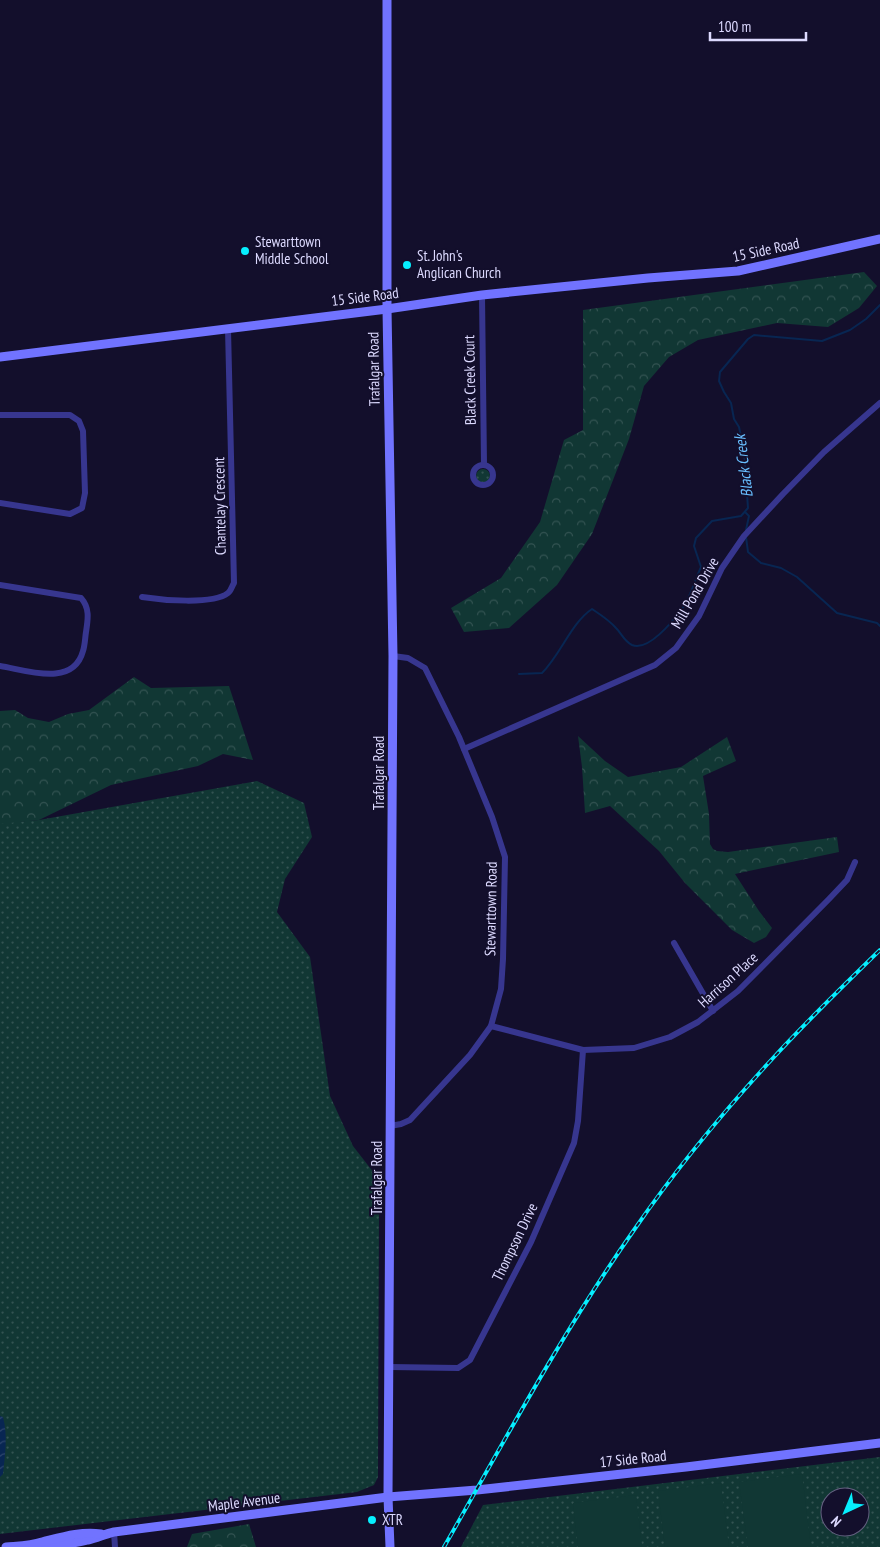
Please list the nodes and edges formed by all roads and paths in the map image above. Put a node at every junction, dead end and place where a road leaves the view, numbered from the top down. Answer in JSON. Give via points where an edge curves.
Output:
{"nodes":[{"id":1,"x":387,"y":0,"type":"edge"},
{"id":2,"x":880,"y":239,"type":"edge"},
{"id":3,"x":482,"y":295,"type":"junction"},
{"id":4,"x":387,"y":308,"type":"junction"},
{"id":5,"x":228,"y":329,"type":"junction"},
{"id":6,"x":0,"y":357,"type":"edge"},
{"id":7,"x":880,"y":403,"type":"edge"},
{"id":8,"x":0,"y":415,"type":"edge"},
{"id":9,"x":484,"y":465,"type":"dead end"},
{"id":10,"x":0,"y":503,"type":"edge"},
{"id":11,"x":0,"y":585,"type":"edge"},
{"id":12,"x":142,"y":597,"type":"dead end"},
{"id":13,"x":393,"y":656,"type":"junction"},
{"id":14,"x":0,"y":666,"type":"edge"},
{"id":15,"x":464,"y":749,"type":"junction"},
{"id":16,"x":855,"y":862,"type":"dead end"},
{"id":17,"x":674,"y":942,"type":"dead end"},
{"id":18,"x":713,"y":1012,"type":"junction"},
{"id":19,"x":491,"y":1026,"type":"junction"},
{"id":20,"x":583,"y":1050,"type":"junction"},
{"id":21,"x":390,"y":1126,"type":"junction"},
{"id":22,"x":390,"y":1367,"type":"junction"},
{"id":23,"x":880,"y":1442,"type":"edge"},
{"id":24,"x":388,"y":1497,"type":"junction"},
{"id":25,"x":114,"y":1532,"type":"junction"},
{"id":26,"x":6,"y":1547,"type":"edge"},
{"id":27,"x":116,"y":1547,"type":"edge"},
{"id":28,"x":390,"y":1547,"type":"edge"}],
"edges":[{"from":1,"to":4,"type":"main road","name":"Trafalgar Road"},
{"from":2,"to":3,"type":"main road","name":"15 Side Road","via":[[738,271]]},
{"from":3,"to":4,"type":"main road","name":"15 Side Road"},
{"from":3,"to":9,"type":"street","name":"Black Creek Court"},
{"from":4,"to":5,"type":"main road","name":"15 Side Road"},
{"from":4,"to":13,"type":"main road","name":"Trafalgar Road"},
{"from":5,"to":6,"type":"main road","name":"15 Side Road"},
{"from":5,"to":12,"type":"street","name":"Chantelay Crescent","via":[[234,583],[230,592],[219,598],[170,600]]},
{"from":7,"to":15,"type":"street","name":"Mill Pond Drive","via":[[824,452],[744,536],[722,568],[699,616],[676,648],[656,665]]},
{"from":8,"to":10,"type":"street","via":[[70,415],[79,421],[84,431],[85,493],[82,508],[70,514]]},
{"from":11,"to":14,"type":"street","via":[[81,598],[88,618],[82,653],[78,662],[66,671],[50,674]]},
{"from":13,"to":15,"type":"street","name":"Stewarttown Road","via":[[408,658],[426,668]]},
{"from":13,"to":21,"type":"main road","name":"Trafalgar Road"},
{"from":15,"to":19,"type":"street","name":"Stewarttown Road","via":[[506,857],[501,989]]},
{"from":16,"to":18,"type":"street","name":"Harrison Place","via":[[847,880],[830,899],[738,992]]},
{"from":17,"to":18,"type":"street"},
{"from":18,"to":20,"type":"street","name":"Harrison Place","via":[[670,1037],[634,1048]]},
{"from":19,"to":20,"type":"street","name":"Harrison Place"},
{"from":19,"to":21,"type":"street","name":"Stewarttown Road","via":[[470,1055],[410,1120]]},
{"from":20,"to":22,"type":"street","name":"Thompson Drive","via":[[574,1143],[531,1242],[470,1360],[458,1368]]},
{"from":21,"to":22,"type":"main road","name":"Trafalgar Road"},
{"from":22,"to":24,"type":"main road","name":"Trafalgar Road"},
{"from":23,"to":24,"type":"main road","name":"17 Side Road","via":[[686,1467]]},
{"from":24,"to":25,"type":"main road","name":"Maple Avenue"},
{"from":24,"to":28,"type":"main road","name":"Trafalgar Road"},
{"from":25,"to":26,"type":"main road","name":"Maple Avenue","via":[[78,1542]]},
{"from":25,"to":27,"type":"street"}]}
